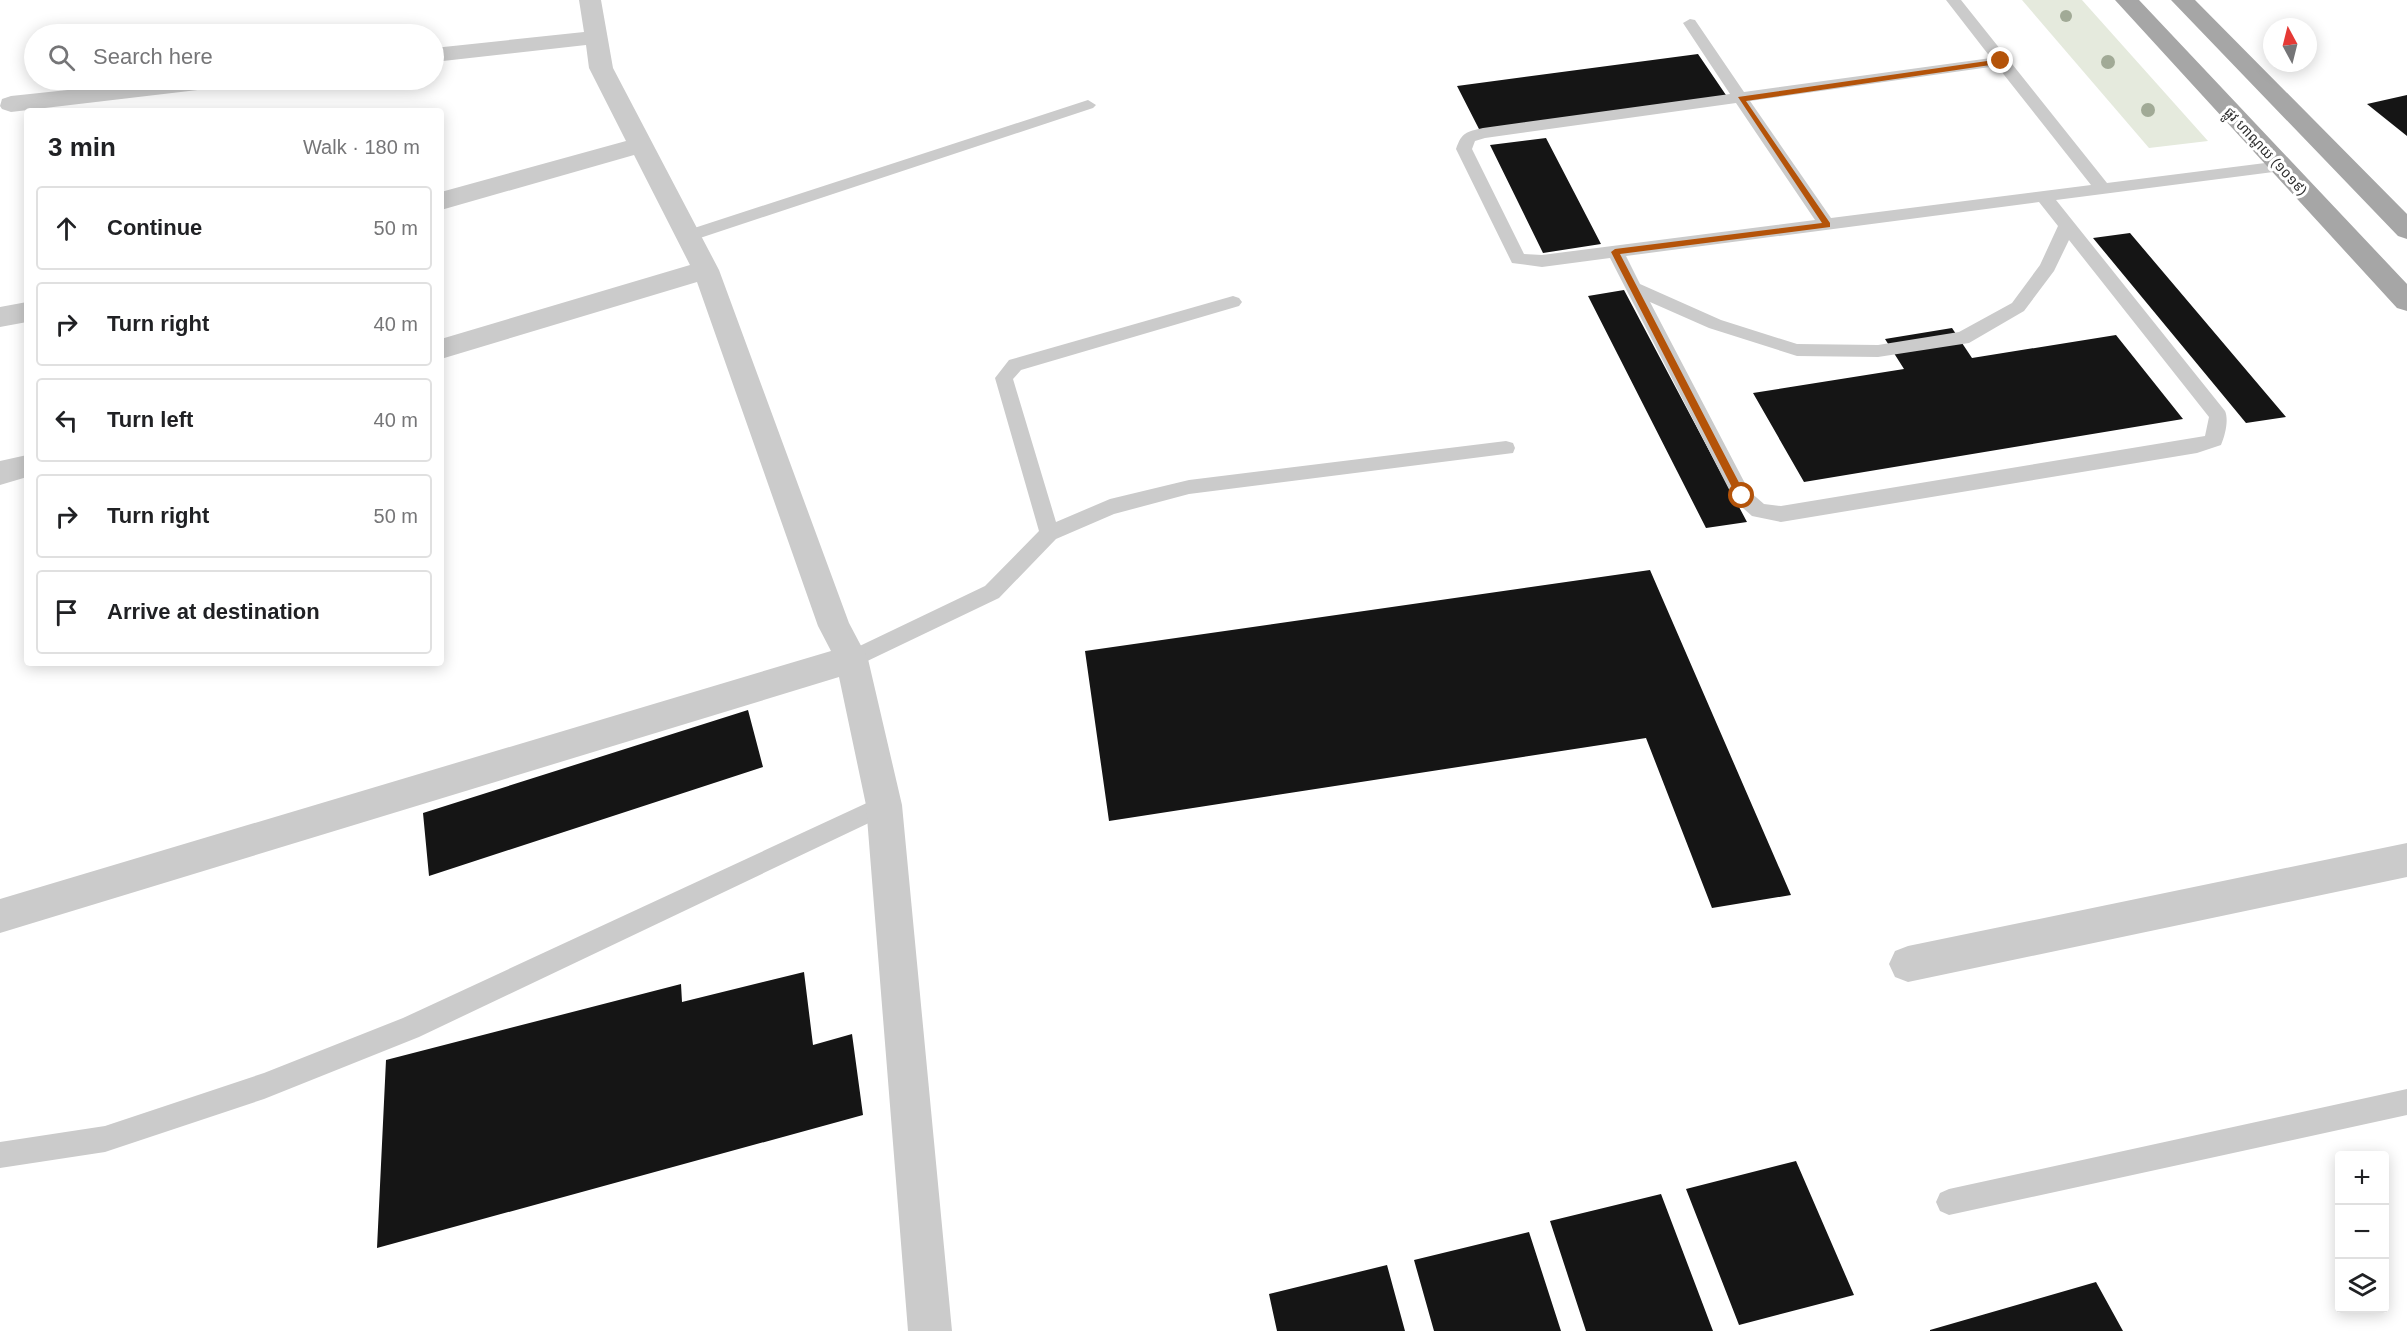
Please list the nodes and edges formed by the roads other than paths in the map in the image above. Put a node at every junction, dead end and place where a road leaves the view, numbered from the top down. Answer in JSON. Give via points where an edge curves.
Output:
{"nodes":[{"id":1,"x":590,"y":0,"type":"edge"},
{"id":2,"x":1953,"y":0,"type":"edge"},
{"id":3,"x":2126,"y":0,"type":"edge"},
{"id":4,"x":2182,"y":0,"type":"edge"},
{"id":5,"x":1690,"y":22,"type":"dead end"},
{"id":6,"x":597,"y":37,"type":"junction"},
{"id":7,"x":444,"y":55,"type":"edge"},
{"id":8,"x":2001,"y":61,"type":"junction"},
{"id":9,"x":135,"y":90,"type":"edge"},
{"id":10,"x":1741,"y":99,"type":"junction"},
{"id":11,"x":11,"y":104,"type":"dead end"},
{"id":12,"x":1089,"y":105,"type":"dead end"},
{"id":13,"x":640,"y":145,"type":"junction"},
{"id":14,"x":2281,"y":166,"type":"junction"},
{"id":15,"x":2103,"y":189,"type":"junction"},
{"id":16,"x":2044,"y":197,"type":"junction"},
{"id":17,"x":444,"y":200,"type":"edge"},
{"id":18,"x":1827,"y":225,"type":"junction"},
{"id":19,"x":2067,"y":225,"type":"junction"},
{"id":20,"x":2407,"y":230,"type":"edge"},
{"id":21,"x":688,"y":236,"type":"junction"},
{"id":22,"x":1615,"y":252,"type":"junction"},
{"id":23,"x":706,"y":270,"type":"junction"},
{"id":24,"x":1633,"y":288,"type":"junction"},
{"id":25,"x":1233,"y":302,"type":"dead end"},
{"id":26,"x":2407,"y":302,"type":"edge"},
{"id":27,"x":24,"y":313,"type":"edge"},
{"id":28,"x":0,"y":317,"type":"edge"},
{"id":29,"x":444,"y":348,"type":"edge"},
{"id":30,"x":1506,"y":448,"type":"dead end"},
{"id":31,"x":24,"y":467,"type":"edge"},
{"id":32,"x":0,"y":473,"type":"edge"},
{"id":33,"x":1049,"y":533,"type":"junction"},
{"id":34,"x":852,"y":659,"type":"junction"},
{"id":35,"x":884,"y":805,"type":"junction"},
{"id":36,"x":2407,"y":860,"type":"edge"},
{"id":37,"x":0,"y":916,"type":"edge"},
{"id":38,"x":1908,"y":964,"type":"dead end"},
{"id":39,"x":2407,"y":1102,"type":"edge"},
{"id":40,"x":0,"y":1155,"type":"edge"},
{"id":41,"x":1949,"y":1202,"type":"dead end"},
{"id":42,"x":930,"y":1331,"type":"edge"}],
"edges":[{"from":1,"to":6,"type":"street"},
{"from":2,"to":8,"type":"lane"},
{"from":3,"to":14,"type":"main road","name":"ផ្លូវ ហាណូយ (១០១៩)"},
{"from":4,"to":20,"type":"main road"},
{"from":5,"to":10,"type":"lane"},
{"from":6,"to":7,"type":"street"},
{"from":6,"to":13,"type":"street","via":[[601,68]]},
{"from":8,"to":10,"type":"lane"},
{"from":8,"to":15,"type":"lane"},
{"from":9,"to":11,"type":"street"},
{"from":10,"to":18,"type":"lane"},
{"from":10,"to":22,"type":"lane","via":[[1468,138],[1464,149],[1518,259],[1542,261]]},
{"from":12,"to":21,"type":"lane"},
{"from":13,"to":17,"type":"street"},
{"from":13,"to":21,"type":"street"},
{"from":14,"to":15,"type":"lane"},
{"from":14,"to":26,"type":"main road","name":"ផ្លូវ ហាណូយ (១០១៩)"},
{"from":15,"to":16,"type":"lane"},
{"from":16,"to":18,"type":"lane"},
{"from":16,"to":19,"type":"lane"},
{"from":18,"to":22,"type":"lane"},
{"from":19,"to":24,"type":"lane","via":[[2048,267],[2018,307],[1963,339],[1878,351],[1797,350],[1715,324]]},
{"from":19,"to":24,"type":"lane","via":[[2218,416],[2214,440],[2197,446],[1781,514],[1759,511],[1742,496]]},
{"from":21,"to":23,"type":"street"},
{"from":22,"to":24,"type":"lane"},
{"from":23,"to":29,"type":"street"},
{"from":23,"to":34,"type":"street","via":[[834,626]]},
{"from":25,"to":33,"type":"lane","via":[[1015,365],[1004,378]]},
{"from":27,"to":28,"type":"street"},
{"from":30,"to":33,"type":"lane","via":[[1189,487],[1110,507]]},
{"from":31,"to":32,"type":"street"},
{"from":33,"to":34,"type":"lane","via":[[992,592]]},
{"from":34,"to":35,"type":"street"},
{"from":34,"to":37,"type":"street"},
{"from":35,"to":40,"type":"lane","via":[[410,1028],[264,1086],[105,1139]]},
{"from":35,"to":42,"type":"street"},
{"from":36,"to":38,"type":"street"},
{"from":39,"to":41,"type":"lane"}]}
